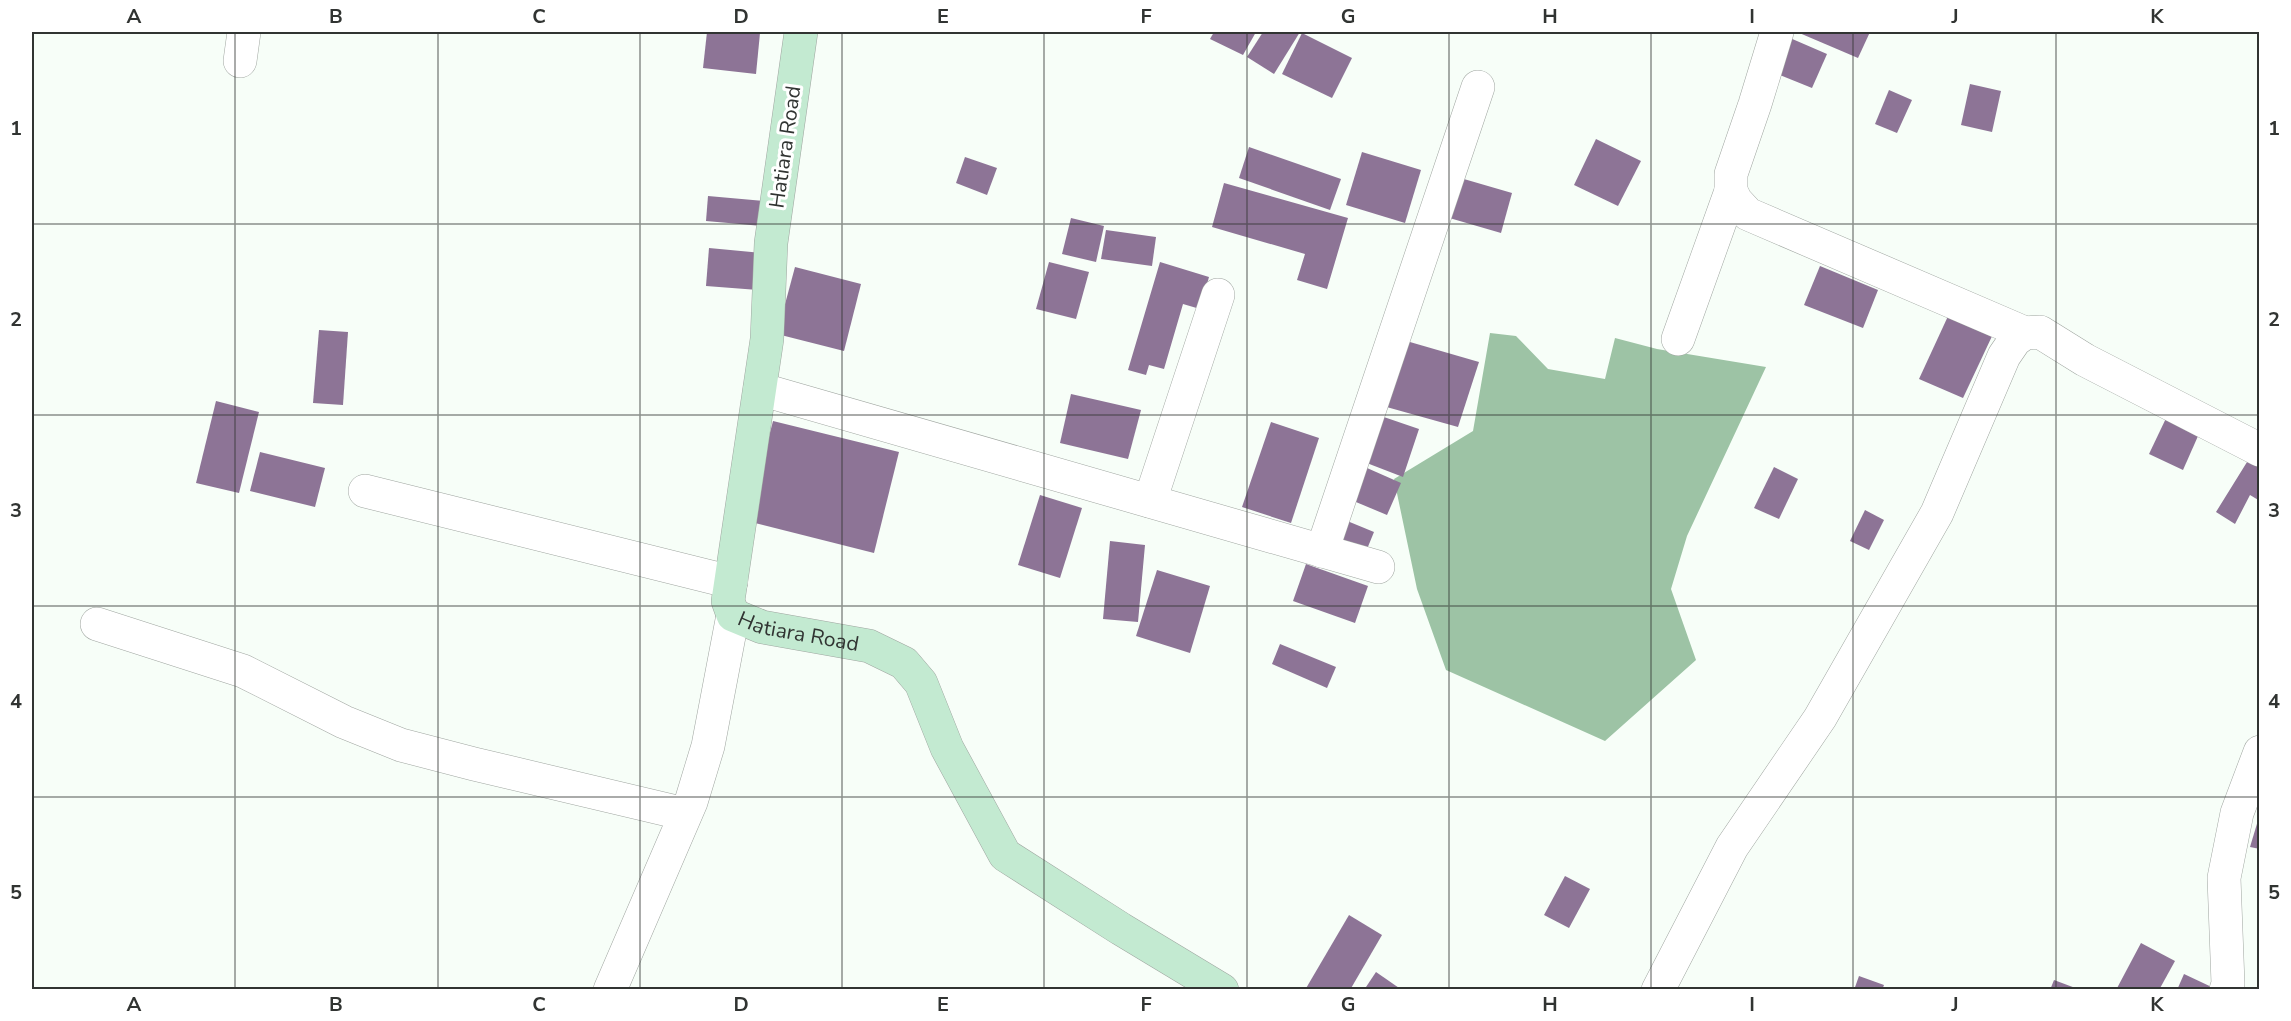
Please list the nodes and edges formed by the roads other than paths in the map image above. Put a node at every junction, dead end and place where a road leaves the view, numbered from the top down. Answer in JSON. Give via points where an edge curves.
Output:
{"nodes":[{"id":1,"x":801,"y":32,"type":"edge"},
{"id":2,"x":1777,"y":32,"type":"edge"},
{"id":3,"x":1478,"y":87,"type":"dead end"},
{"id":4,"x":1731,"y":191,"type":"junction"},
{"id":5,"x":1218,"y":295,"type":"dead end"},
{"id":6,"x":2025,"y":333,"type":"junction"},
{"id":7,"x":1678,"y":339,"type":"dead end"},
{"id":8,"x":760,"y":389,"type":"junction"},
{"id":9,"x":2259,"y":450,"type":"edge"},
{"id":10,"x":365,"y":491,"type":"dead end"},
{"id":11,"x":1150,"y":501,"type":"junction"},
{"id":12,"x":1322,"y":551,"type":"junction"},
{"id":13,"x":1378,"y":567,"type":"dead end"},
{"id":14,"x":731,"y":582,"type":"junction"},
{"id":15,"x":733,"y":615,"type":"junction"},
{"id":16,"x":97,"y":624,"type":"dead end"},
{"id":17,"x":2259,"y":753,"type":"edge"},
{"id":18,"x":685,"y":814,"type":"junction"},
{"id":19,"x":610,"y":990,"type":"edge"},
{"id":20,"x":1222,"y":990,"type":"edge"},
{"id":21,"x":1658,"y":990,"type":"edge"},
{"id":22,"x":2226,"y":990,"type":"edge"}],
"edges":[{"from":1,"to":8,"type":"street","name":"Hatiara Road","via":[[771,243],[767,339]]},
{"from":2,"to":4,"type":"street","via":[[1731,174]]},
{"from":3,"to":12,"type":"street"},
{"from":4,"to":6,"type":"street","via":[[1748,214]]},
{"from":4,"to":7,"type":"street"},
{"from":5,"to":11,"type":"street"},
{"from":6,"to":9,"type":"street","via":[[2040,332],[2085,360]]},
{"from":6,"to":21,"type":"street","via":[[2004,356],[1937,513],[1887,603],[1820,718],[1732,848]]},
{"from":8,"to":11,"type":"street"},
{"from":8,"to":14,"type":"street","name":"Hatiara Road"},
{"from":10,"to":14,"type":"street"},
{"from":11,"to":12,"type":"street"},
{"from":12,"to":13,"type":"street"},
{"from":14,"to":15,"type":"street","name":"Hatiara Road","via":[[729,601]]},
{"from":15,"to":18,"type":"street","via":[[708,746]]},
{"from":15,"to":20,"type":"street","name":"Hatiara Road","via":[[762,627],[869,646],[904,663],[921,683],[947,748],[1005,855]]},
{"from":16,"to":18,"type":"street","via":[[243,671],[344,722],[402,745]]},
{"from":17,"to":22,"type":"street","via":[[2237,813],[2224,878]]},
{"from":18,"to":19,"type":"street"}]}
